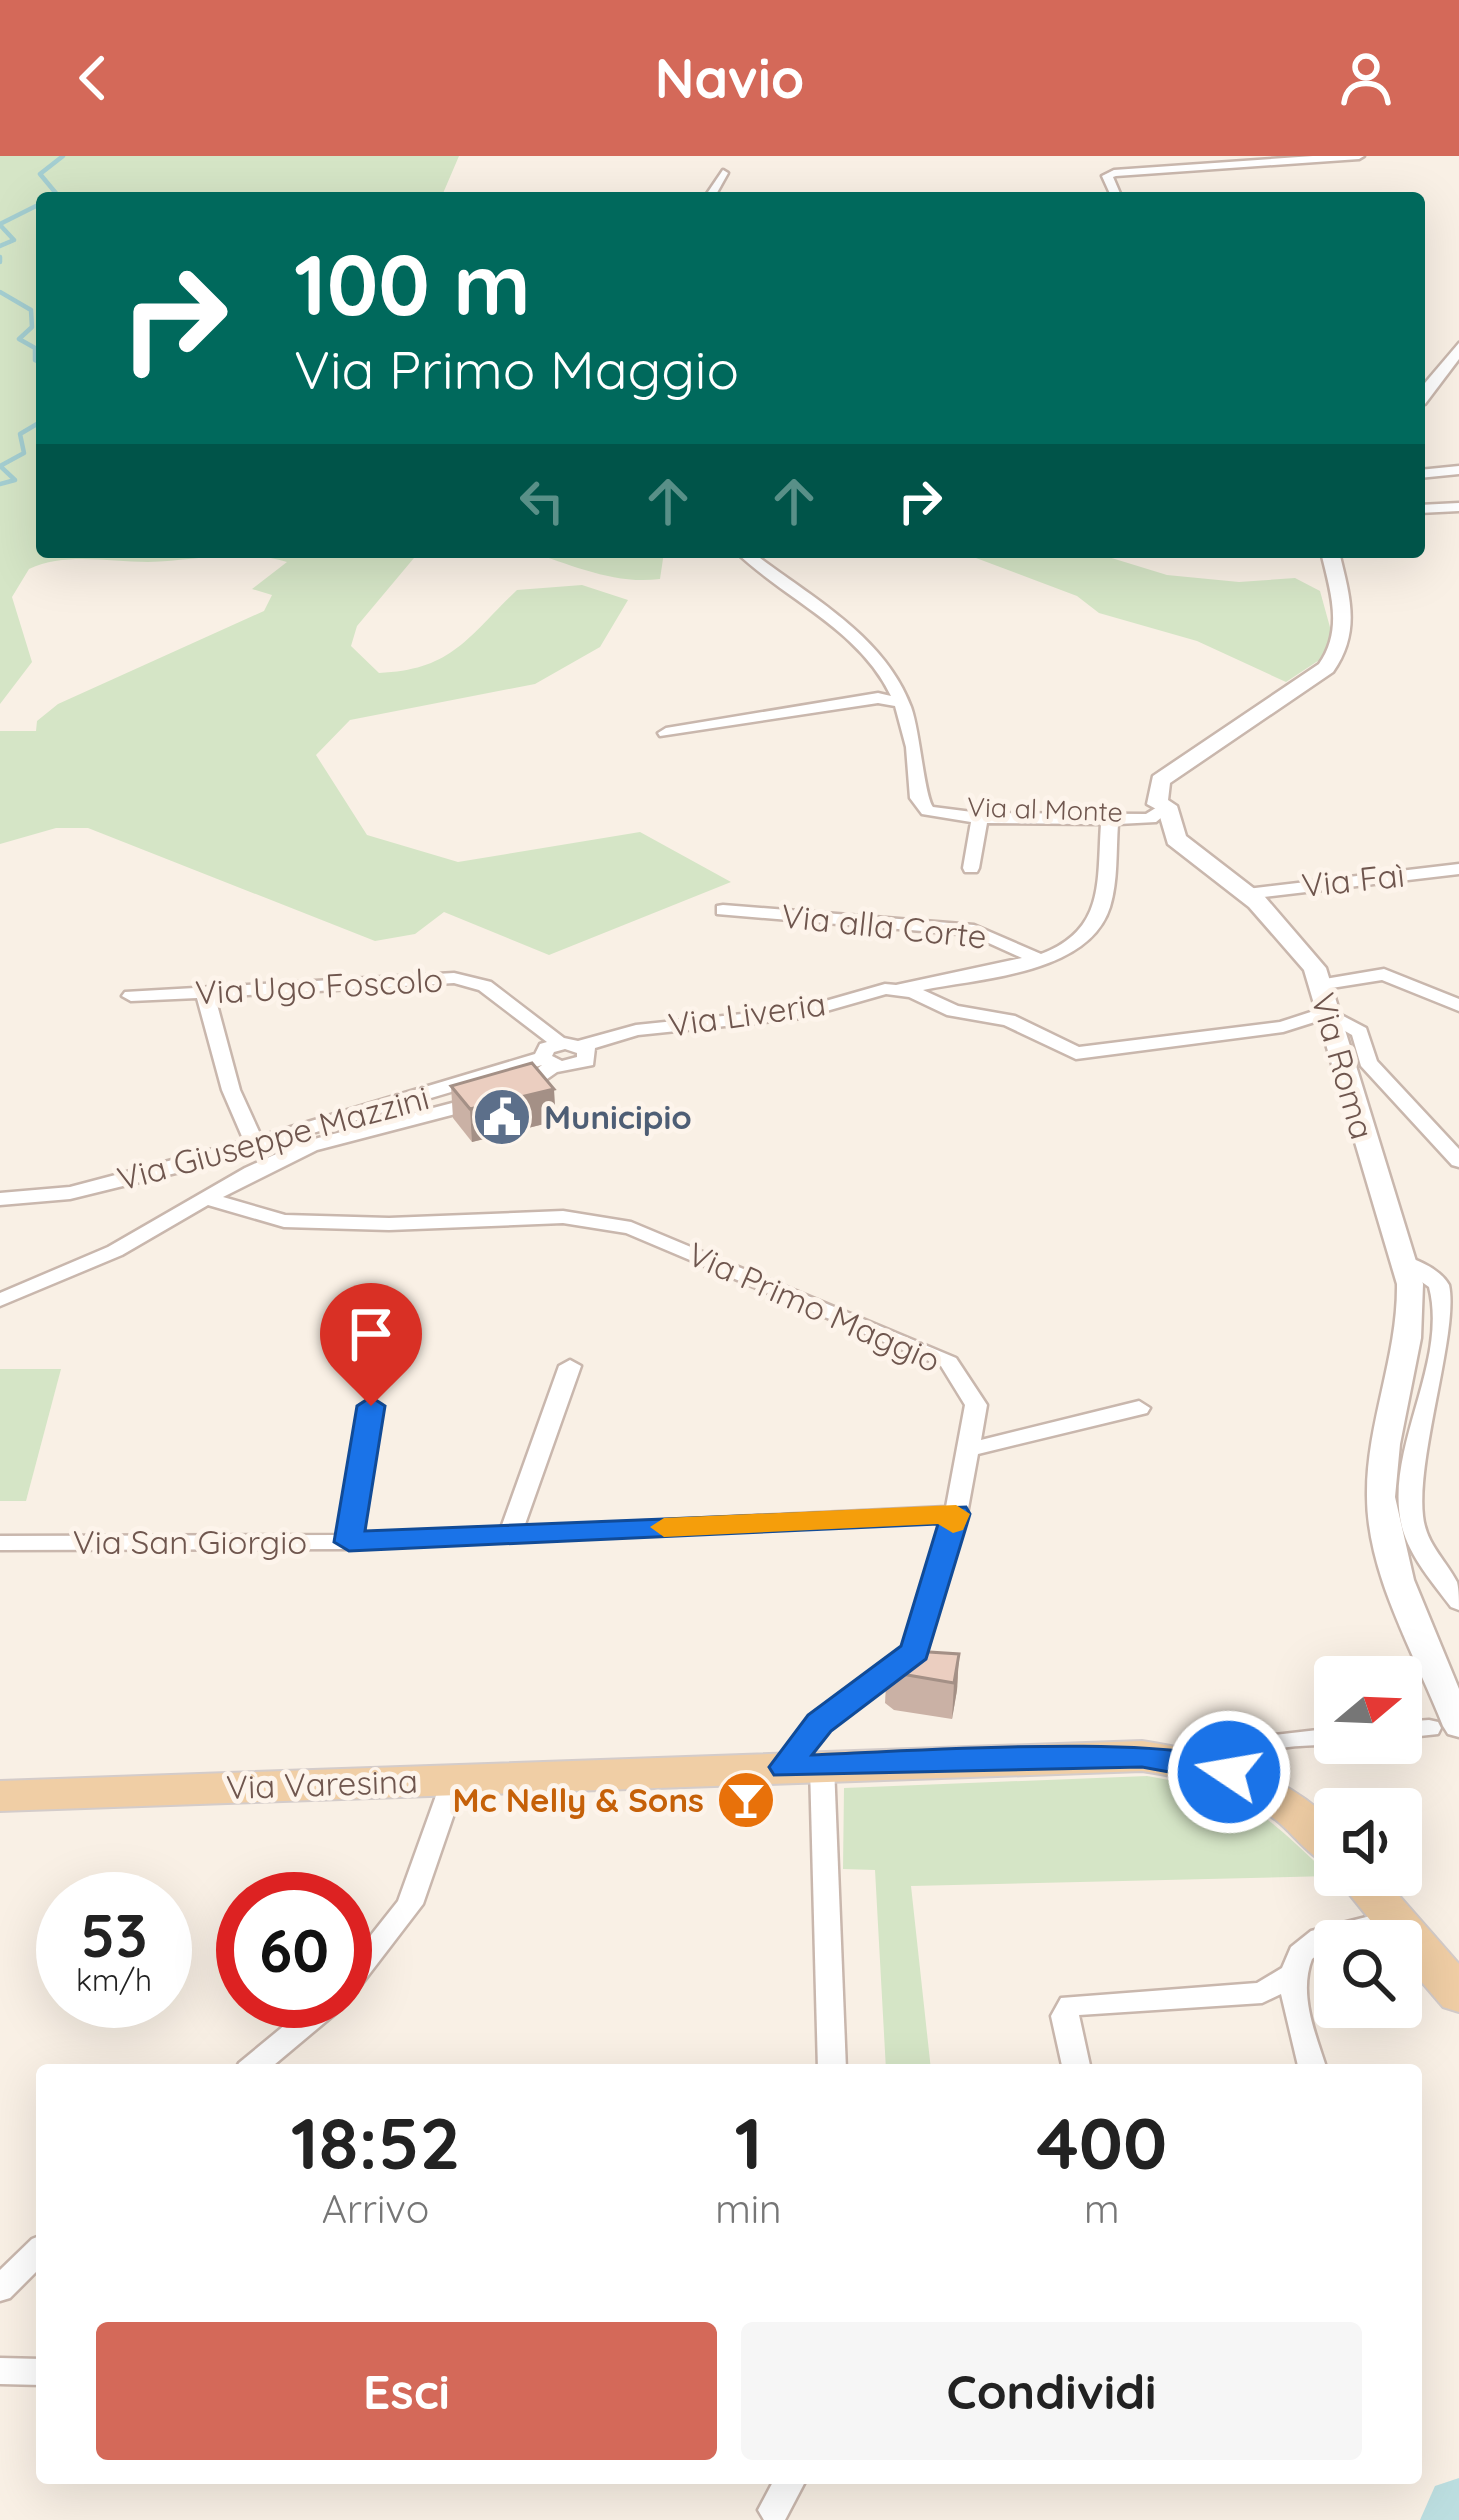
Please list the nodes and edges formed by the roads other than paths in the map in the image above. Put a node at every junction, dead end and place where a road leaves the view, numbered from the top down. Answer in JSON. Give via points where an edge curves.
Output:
{"nodes":[{"id":1,"x":1359,"y":156,"type":"edge"},
{"id":2,"x":723,"y":173,"type":"dead end"},
{"id":3,"x":712,"y":192,"type":"edge"},
{"id":4,"x":1115,"y":192,"type":"edge"},
{"id":5,"x":1459,"y":349,"type":"edge"},
{"id":6,"x":1425,"y":393,"type":"edge"},
{"id":7,"x":1459,"y":470,"type":"edge"},
{"id":8,"x":1425,"y":473,"type":"edge"},
{"id":9,"x":1459,"y":507,"type":"edge"},
{"id":10,"x":1425,"y":509,"type":"edge"},
{"id":11,"x":750,"y":558,"type":"edge"},
{"id":12,"x":1331,"y":558,"type":"edge"},
{"id":13,"x":898,"y":702,"type":"junction"},
{"id":14,"x":666,"y":733,"type":"dead end"},
{"id":15,"x":1167,"y":806,"type":"junction"},
{"id":16,"x":937,"y":808,"type":"junction"},
{"id":17,"x":980,"y":818,"type":"junction"},
{"id":18,"x":1110,"y":818,"type":"junction"},
{"id":19,"x":971,"y":868,"type":"dead end"},
{"id":20,"x":1459,"y":869,"type":"edge"},
{"id":21,"x":1247,"y":894,"type":"junction"},
{"id":22,"x":723,"y":910,"type":"dead end"},
{"id":23,"x":1040,"y":960,"type":"junction"},
{"id":24,"x":1319,"y":985,"type":"junction"},
{"id":25,"x":900,"y":989,"type":"junction"},
{"id":26,"x":205,"y":993,"type":"junction"},
{"id":27,"x":131,"y":996,"type":"dead end"},
{"id":28,"x":1459,"y":1006,"type":"edge"},
{"id":29,"x":1326,"y":1012,"type":"junction"},
{"id":30,"x":559,"y":1043,"type":"junction"},
{"id":31,"x":582,"y":1046,"type":"junction"},
{"id":32,"x":548,"y":1062,"type":"junction"},
{"id":33,"x":255,"y":1144,"type":"junction"},
{"id":34,"x":1459,"y":1162,"type":"edge"},
{"id":35,"x":0,"y":1199,"type":"edge"},
{"id":36,"x":211,"y":1200,"type":"junction"},
{"id":37,"x":1402,"y":1261,"type":"junction"},
{"id":38,"x":0,"y":1300,"type":"edge"},
{"id":39,"x":570,"y":1366,"type":"dead end"},
{"id":40,"x":371,"y":1406,"type":"dead end"},
{"id":41,"x":1139,"y":1408,"type":"dead end"},
{"id":42,"x":970,"y":1449,"type":"junction"},
{"id":43,"x":956,"y":1514,"type":"junction"},
{"id":44,"x":511,"y":1534,"type":"junction"},
{"id":45,"x":349,"y":1542,"type":"junction"},
{"id":46,"x":0,"y":1543,"type":"edge"},
{"id":47,"x":1459,"y":1601,"type":"edge"},
{"id":48,"x":1459,"y":1726,"type":"edge"},
{"id":49,"x":1422,"y":1728,"type":"edge"},
{"id":50,"x":1429,"y":1728,"type":"dead end"},
{"id":51,"x":1314,"y":1738,"type":"edge"},
{"id":52,"x":804,"y":1766,"type":"junction"},
{"id":53,"x":1229,"y":1772,"type":"junction"},
{"id":54,"x":454,"y":1779,"type":"junction"},
{"id":55,"x":0,"y":1796,"type":"edge"},
{"id":56,"x":1314,"y":1830,"type":"edge"},
{"id":57,"x":1374,"y":1896,"type":"edge"},
{"id":58,"x":1394,"y":1920,"type":"edge"},
{"id":59,"x":1314,"y":1942,"type":"edge"},
{"id":60,"x":1422,"y":1952,"type":"edge"},
{"id":61,"x":372,"y":1953,"type":"edge"},
{"id":62,"x":1294,"y":1972,"type":"junction"},
{"id":63,"x":1459,"y":1995,"type":"edge"},
{"id":64,"x":300,"y":2028,"type":"edge"},
{"id":65,"x":256,"y":2064,"type":"edge"},
{"id":66,"x":831,"y":2064,"type":"edge"},
{"id":67,"x":1076,"y":2064,"type":"edge"},
{"id":68,"x":1311,"y":2064,"type":"edge"},
{"id":69,"x":36,"y":2253,"type":"edge"},
{"id":70,"x":0,"y":2289,"type":"edge"},
{"id":71,"x":0,"y":2371,"type":"edge"},
{"id":72,"x":36,"y":2372,"type":"edge"},
{"id":73,"x":787,"y":2484,"type":"edge"},
{"id":74,"x":774,"y":2510,"type":"dead end"}],
"edges":[{"from":1,"to":4,"type":"street","via":[[1114,173],[1107,176]]},
{"from":2,"to":3,"type":"street"},
{"from":5,"to":6,"type":"street"},
{"from":7,"to":8,"type":"street"},
{"from":9,"to":10,"type":"street"},
{"from":11,"to":13,"type":"street","name":"Via al Monte","via":[[880,663]]},
{"from":12,"to":15,"type":"street","via":[[1346,632],[1342,650],[1160,780],[1157,804]]},
{"from":13,"to":14,"type":"street","via":[[878,698]]},
{"from":13,"to":16,"type":"street","name":"Via al Monte","via":[[918,798]]},
{"from":15,"to":16,"type":"street","name":"Via al Monte","via":[[1127,815]]},
{"from":15,"to":18,"type":"street","name":"Via al Monte","via":[[1150,819]]},
{"from":15,"to":21,"type":"street","name":"Via Roma","via":[[1176,839]]},
{"from":16,"to":17,"type":"street","name":"Via al Monte"},
{"from":17,"to":18,"type":"street","name":"Via al Monte"},
{"from":17,"to":19,"type":"street","name":"Via al Monte"},
{"from":18,"to":23,"type":"street","via":[[1101,918],[1082,944]]},
{"from":20,"to":21,"type":"street","name":"Via Faì"},
{"from":21,"to":24,"type":"street","name":"Via Roma","via":[[1315,968]]},
{"from":22,"to":23,"type":"street","name":"Via alla Corte","via":[[974,930]]},
{"from":23,"to":25,"type":"street","name":"Via alla Corte"},
{"from":24,"to":28,"type":"street","via":[[1384,974]]},
{"from":24,"to":29,"type":"street","name":"Via Roma"},
{"from":25,"to":29,"type":"street","via":[[953,1011],[1009,1021],[1076,1053],[1283,1027]]},
{"from":25,"to":31,"type":"street","name":"Via Liveria","via":[[802,1013],[636,1030]]},
{"from":26,"to":27,"type":"street","name":"Via Ugo Foscolo"},
{"from":26,"to":30,"type":"street","name":"Via Ugo Foscolo","via":[[454,977],[484,986]]},
{"from":26,"to":33,"type":"street","via":[[230,1090]]},
{"from":29,"to":34,"type":"street","via":[[1360,1032],[1367,1062]]},
{"from":29,"to":37,"type":"street","name":"Via Roma"},
{"from":30,"to":31,"type":"street"},
{"from":30,"to":32,"type":"street","via":[[543,1051]]},
{"from":31,"to":32,"type":"street","via":[[589,1053],[584,1062]]},
{"from":32,"to":33,"type":"street","name":"Via Giuseppe Mazzini"},
{"from":32,"to":36,"type":"street","via":[[521,1089],[310,1146]]},
{"from":33,"to":35,"type":"street","name":"Via Giuseppe Mazzini","via":[[70,1192]]},
{"from":36,"to":38,"type":"street"},
{"from":36,"to":42,"type":"street","name":"Via Primo Maggio","via":[[284,1221],[563,1217],[631,1228],[949,1362],[976,1405]]},
{"from":37,"to":47,"type":"street","via":[[1433,1278],[1448,1307],[1412,1459],[1411,1514],[1417,1540]]},
{"from":37,"to":48,"type":"street","name":"Via Roma","via":[[1412,1310],[1381,1501],[1386,1537]]},
{"from":39,"to":44,"type":"street"},
{"from":40,"to":45,"type":"street"},
{"from":41,"to":42,"type":"street"},
{"from":42,"to":43,"type":"street","name":"Via Primo Maggio"},
{"from":43,"to":44,"type":"street","name":"Via San Giorgio"},
{"from":43,"to":52,"type":"street","name":"Via Primo Maggio","via":[[915,1652],[820,1723]]},
{"from":44,"to":45,"type":"street","name":"Via San Giorgio"},
{"from":45,"to":46,"type":"street","name":"Via San Giorgio"},
{"from":49,"to":50,"type":"street"},
{"from":51,"to":53,"type":"street","via":[[1266,1743]]},
{"from":52,"to":53,"type":"main road","name":"Via Varesina","via":[[1142,1756]]},
{"from":52,"to":54,"type":"main road","name":"Via Varesina"},
{"from":52,"to":66,"type":"street"},
{"from":53,"to":56,"type":"main road","name":"Via Varesina"},
{"from":54,"to":55,"type":"main road","name":"Via Varesina"},
{"from":54,"to":61,"type":"street","via":[[410,1904]]},
{"from":57,"to":58,"type":"main road"},
{"from":59,"to":62,"type":"street"},
{"from":60,"to":63,"type":"main road"},
{"from":62,"to":67,"type":"street","via":[[1262,1993],[1071,2005],[1065,2016]]},
{"from":62,"to":68,"type":"street"},
{"from":64,"to":65,"type":"street"},
{"from":69,"to":70,"type":"street"},
{"from":71,"to":72,"type":"street"},
{"from":73,"to":74,"type":"street"}]}
